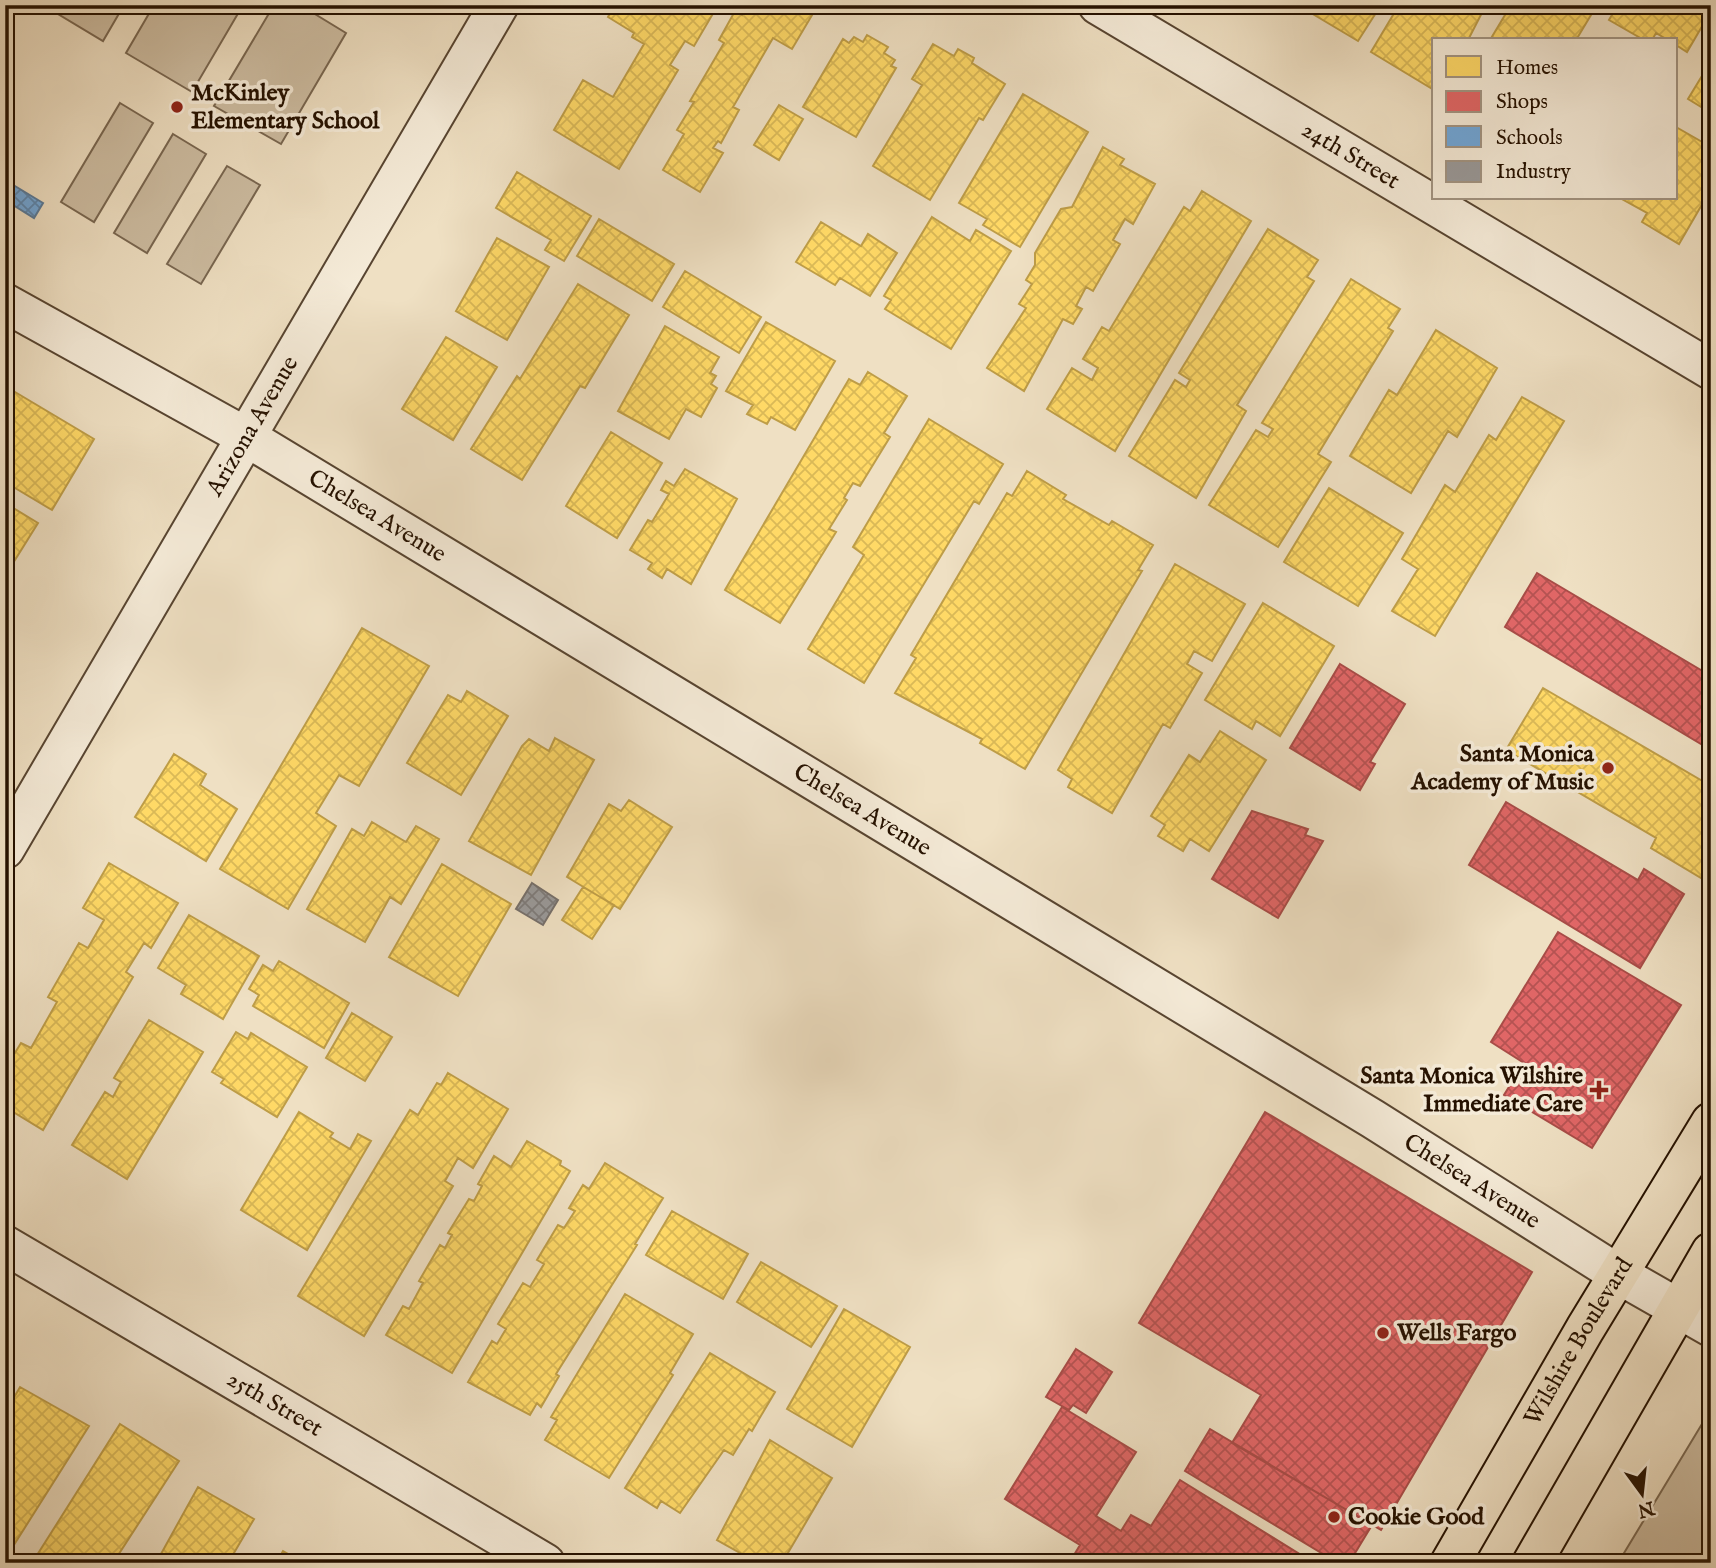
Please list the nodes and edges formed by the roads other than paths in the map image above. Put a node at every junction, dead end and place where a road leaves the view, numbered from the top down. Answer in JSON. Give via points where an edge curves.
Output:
{"nodes":[{"id":1,"x":499,"y":5,"type":"edge"},
{"id":2,"x":1098,"y":5,"type":"edge"},
{"id":3,"x":5,"y":303,"type":"edge"},
{"id":4,"x":1711,"y":370,"type":"edge"},
{"id":5,"x":248,"y":438,"type":"junction"},
{"id":6,"x":5,"y":849,"type":"edge"},
{"id":7,"x":1711,"y":1122,"type":"edge"},
{"id":8,"x":5,"y":1245,"type":"edge"},
{"id":9,"x":1711,"y":1252,"type":"edge"},
{"id":10,"x":1618,"y":1274,"type":"junction"},
{"id":11,"x":1695,"y":1318,"type":"edge"},
{"id":12,"x":545,"y":1563,"type":"edge"},
{"id":13,"x":1450,"y":1563,"type":"edge"},
{"id":14,"x":1532,"y":1563,"type":"edge"}],
"edges":[{"from":1,"to":5,"type":"street","name":"Arizona Avenue"},
{"from":2,"to":4,"type":"street","name":"24th Street"},
{"from":3,"to":5,"type":"street","name":"Chelsea Avenue"},
{"from":5,"to":6,"type":"street","name":"Arizona Avenue"},
{"from":5,"to":10,"type":"street","name":"Chelsea Avenue","via":[[1373,1119]]},
{"from":7,"to":10,"type":"main road","name":"Wilshire Boulevard"},
{"from":8,"to":12,"type":"street","name":"25th Street"},
{"from":9,"to":11,"type":"main road"},
{"from":10,"to":11,"type":"street","name":"Chelsea Avenue"},
{"from":10,"to":13,"type":"main road","name":"Wilshire Boulevard"},
{"from":11,"to":14,"type":"main road"}]}
